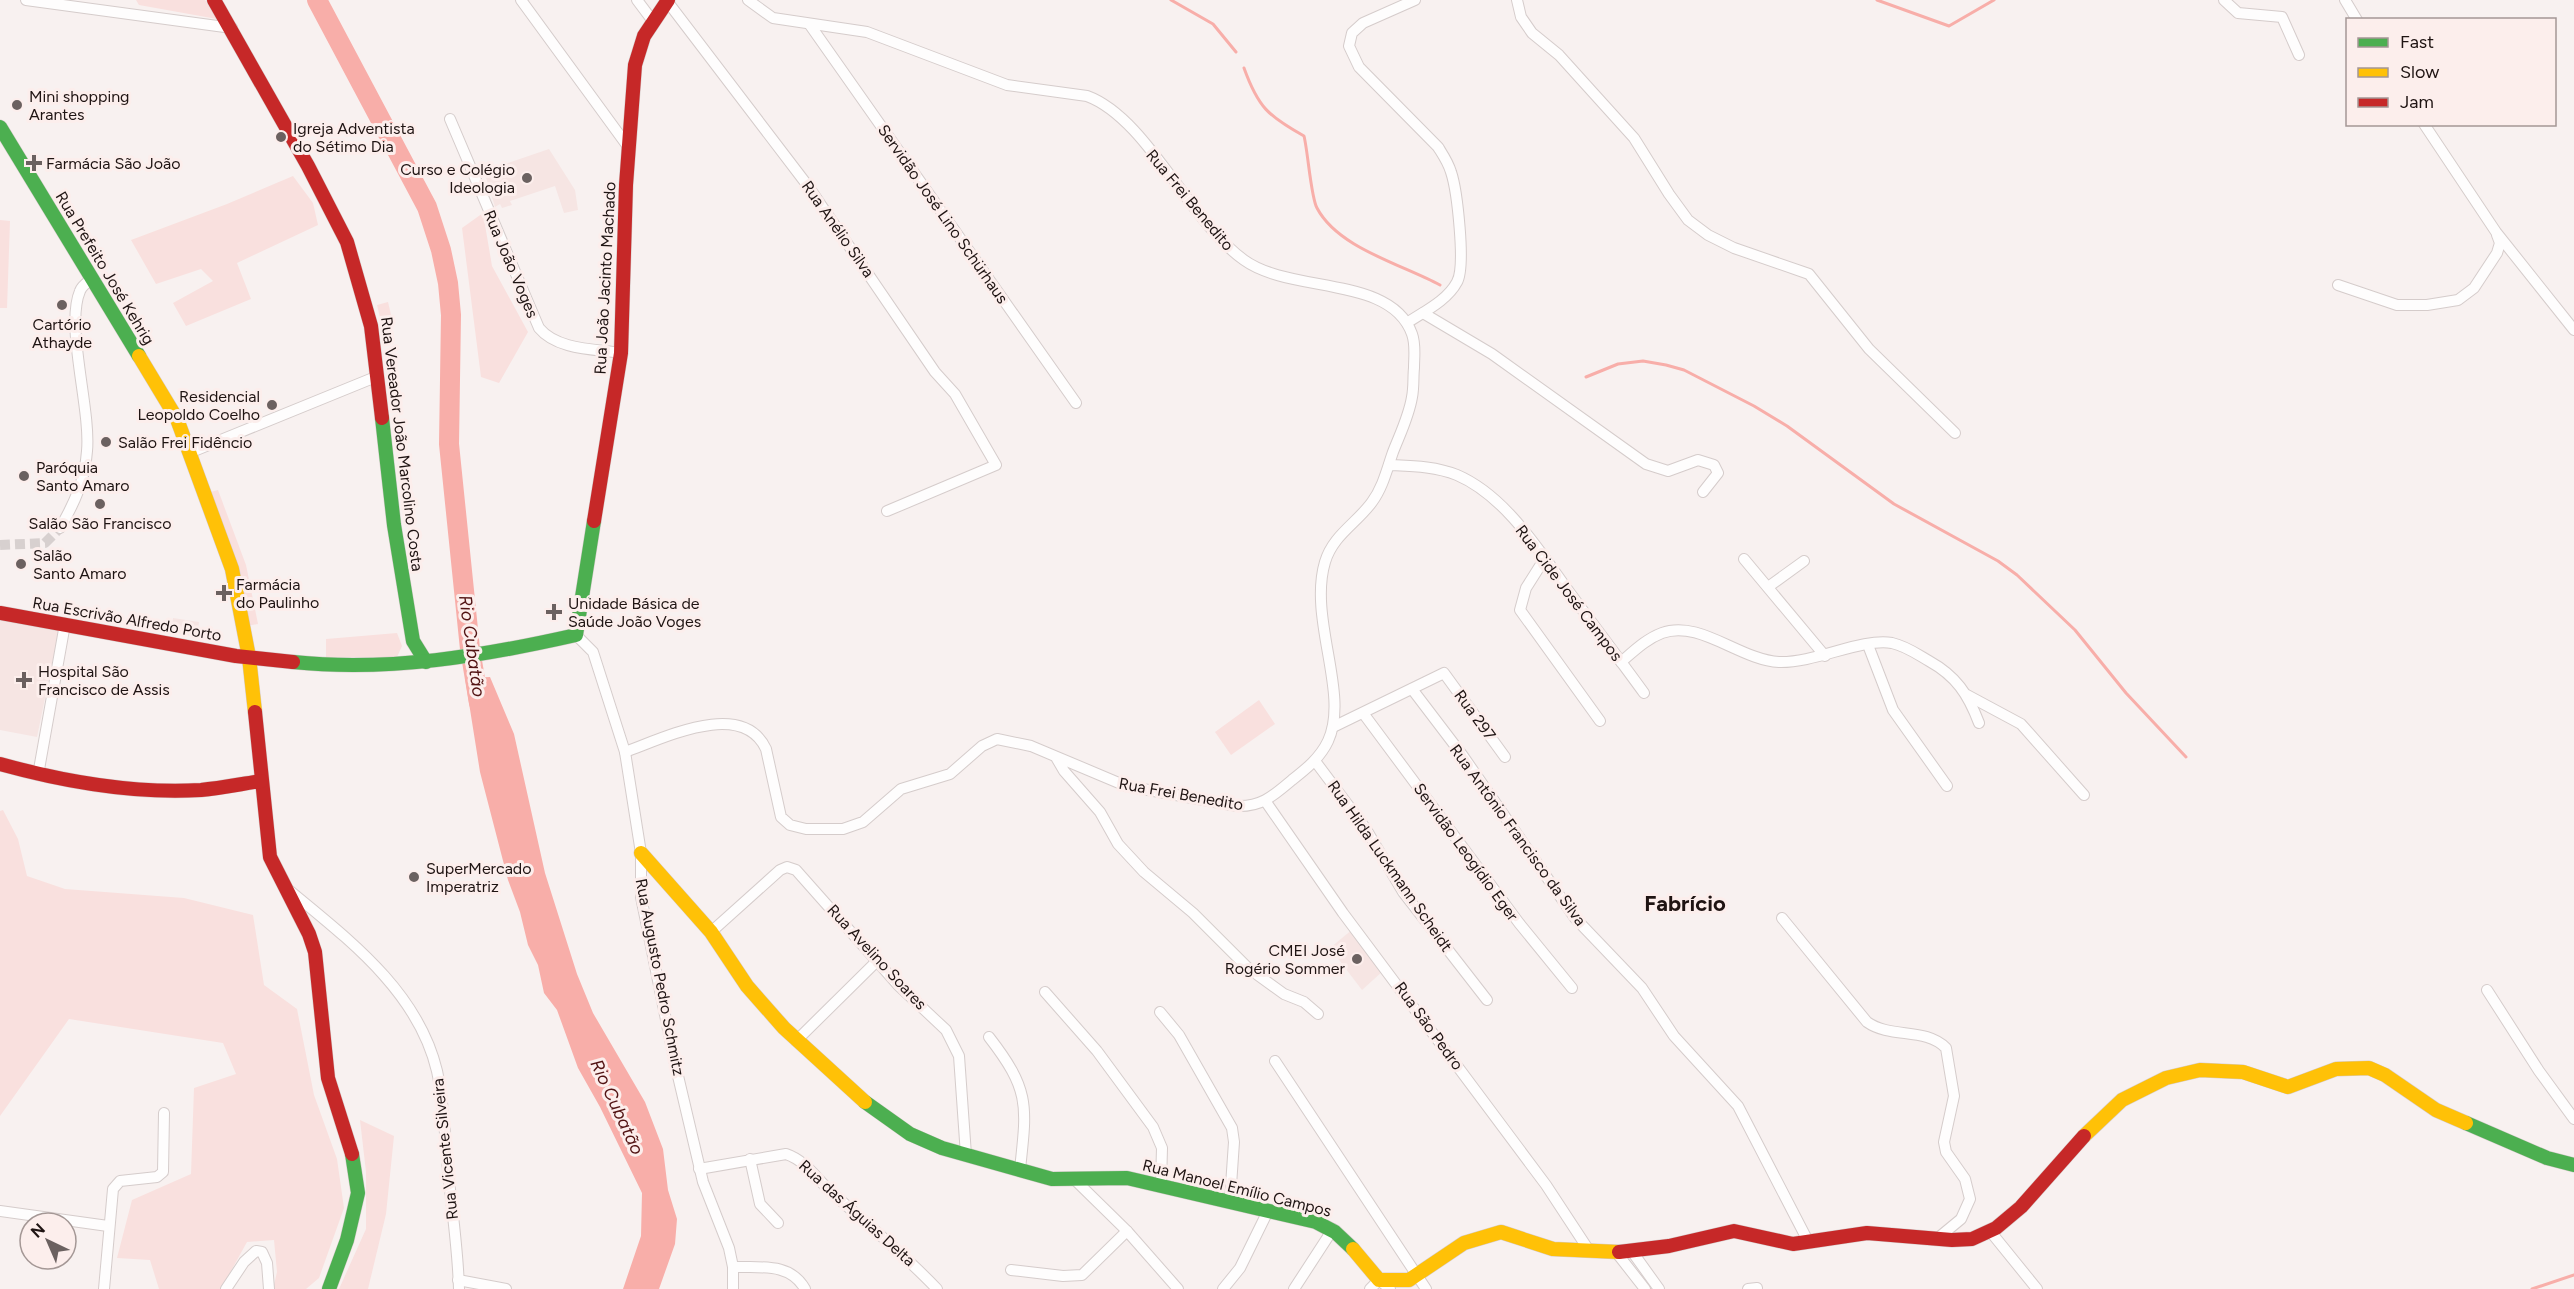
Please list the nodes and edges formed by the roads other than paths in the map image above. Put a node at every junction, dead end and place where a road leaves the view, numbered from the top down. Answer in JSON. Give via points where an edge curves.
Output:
{"nodes":[{"id":1,"x":26,"y":0,"type":"edge"},
{"id":2,"x":214,"y":0,"type":"edge"},
{"id":3,"x":520,"y":0,"type":"edge"},
{"id":4,"x":637,"y":0,"type":"edge"},
{"id":5,"x":668,"y":0,"type":"edge"},
{"id":6,"x":748,"y":0,"type":"edge"},
{"id":7,"x":1415,"y":0,"type":"edge"},
{"id":8,"x":1517,"y":0,"type":"edge"},
{"id":9,"x":2224,"y":0,"type":"edge"},
{"id":10,"x":2345,"y":0,"type":"edge"},
{"id":11,"x":2356,"y":18,"type":"edge"},
{"id":12,"x":652,"y":20,"type":"junction"},
{"id":13,"x":810,"y":25,"type":"junction"},
{"id":14,"x":232,"y":28,"type":"junction"},
{"id":15,"x":2299,"y":55,"type":"dead end"},
{"id":16,"x":450,"y":119,"type":"dead end"},
{"id":17,"x":2425,"y":126,"type":"edge"},
{"id":18,"x":0,"y":127,"type":"edge"},
{"id":19,"x":629,"y":148,"type":"junction"},
{"id":20,"x":2496,"y":232,"type":"junction"},
{"id":21,"x":93,"y":278,"type":"junction"},
{"id":22,"x":2338,"y":285,"type":"dead end"},
{"id":23,"x":1423,"y":313,"type":"junction"},
{"id":24,"x":1407,"y":323,"type":"junction"},
{"id":25,"x":2574,"y":330,"type":"edge"},
{"id":26,"x":621,"y":353,"type":"junction"},
{"id":27,"x":378,"y":376,"type":"junction"},
{"id":28,"x":1076,"y":403,"type":"dead end"},
{"id":29,"x":1955,"y":433,"type":"dead end"},
{"id":30,"x":189,"y":453,"type":"junction"},
{"id":31,"x":1389,"y":465,"type":"junction"},
{"id":32,"x":1703,"y":492,"type":"dead end"},
{"id":33,"x":887,"y":511,"type":"dead end"},
{"id":34,"x":60,"y":528,"type":"tunnel mouth"},
{"id":35,"x":1545,"y":558,"type":"junction"},
{"id":36,"x":1744,"y":558,"type":"dead end"},
{"id":37,"x":1804,"y":561,"type":"dead end"},
{"id":38,"x":1768,"y":587,"type":"junction"},
{"id":39,"x":0,"y":613,"type":"edge"},
{"id":40,"x":65,"y":624,"type":"junction"},
{"id":41,"x":576,"y":635,"type":"junction"},
{"id":42,"x":413,"y":641,"type":"junction"},
{"id":43,"x":1868,"y":645,"type":"junction"},
{"id":44,"x":1825,"y":656,"type":"junction"},
{"id":45,"x":249,"y":657,"type":"junction"},
{"id":46,"x":430,"y":661,"type":"junction"},
{"id":47,"x":1621,"y":662,"type":"junction"},
{"id":48,"x":404,"y":665,"type":"junction"},
{"id":49,"x":1412,"y":689,"type":"junction"},
{"id":50,"x":1644,"y":693,"type":"dead end"},
{"id":51,"x":1967,"y":695,"type":"junction"},
{"id":52,"x":1363,"y":713,"type":"junction"},
{"id":53,"x":1600,"y":721,"type":"dead end"},
{"id":54,"x":1979,"y":723,"type":"dead end"},
{"id":55,"x":1333,"y":727,"type":"junction"},
{"id":56,"x":625,"y":752,"type":"junction"},
{"id":57,"x":1505,"y":757,"type":"dead end"},
{"id":58,"x":1058,"y":759,"type":"junction"},
{"id":59,"x":1315,"y":761,"type":"junction"},
{"id":60,"x":0,"y":765,"type":"edge"},
{"id":61,"x":38,"y":776,"type":"junction"},
{"id":62,"x":261,"y":781,"type":"junction"},
{"id":63,"x":1947,"y":786,"type":"dead end"},
{"id":64,"x":2084,"y":795,"type":"dead end"},
{"id":65,"x":1266,"y":802,"type":"junction"},
{"id":66,"x":640,"y":853,"type":"junction"},
{"id":67,"x":286,"y":887,"type":"junction"},
{"id":68,"x":1782,"y":918,"type":"dead end"},
{"id":69,"x":711,"y":932,"type":"junction"},
{"id":70,"x":877,"y":961,"type":"junction"},
{"id":71,"x":1572,"y":988,"type":"dead end"},
{"id":72,"x":2487,"y":990,"type":"dead end"},
{"id":73,"x":1045,"y":992,"type":"dead end"},
{"id":74,"x":1487,"y":1000,"type":"dead end"},
{"id":75,"x":1160,"y":1012,"type":"dead end"},
{"id":76,"x":1318,"y":1014,"type":"dead end"},
{"id":77,"x":989,"y":1037,"type":"dead end"},
{"id":78,"x":796,"y":1041,"type":"junction"},
{"id":79,"x":1275,"y":1061,"type":"dead end"},
{"id":80,"x":164,"y":1113,"type":"dead end"},
{"id":81,"x":2574,"y":1119,"type":"edge"},
{"id":82,"x":966,"y":1155,"type":"junction"},
{"id":83,"x":750,"y":1160,"type":"junction"},
{"id":84,"x":2574,"y":1165,"type":"edge"},
{"id":85,"x":699,"y":1169,"type":"junction"},
{"id":86,"x":1020,"y":1169,"type":"junction"},
{"id":87,"x":1075,"y":1180,"type":"junction"},
{"id":88,"x":1161,"y":1184,"type":"junction"},
{"id":89,"x":1230,"y":1200,"type":"junction"},
{"id":90,"x":1268,"y":1210,"type":"junction"},
{"id":91,"x":0,"y":1211,"type":"edge"},
{"id":92,"x":778,"y":1223,"type":"dead end"},
{"id":93,"x":108,"y":1226,"type":"junction"},
{"id":94,"x":1333,"y":1229,"type":"junction"},
{"id":95,"x":1127,"y":1231,"type":"junction"},
{"id":96,"x":1990,"y":1231,"type":"junction"},
{"id":97,"x":1938,"y":1238,"type":"junction"},
{"id":98,"x":1809,"y":1243,"type":"junction"},
{"id":99,"x":1631,"y":1250,"type":"junction"},
{"id":100,"x":1590,"y":1252,"type":"junction"},
{"id":101,"x":1616,"y":1252,"type":"junction"},
{"id":102,"x":733,"y":1267,"type":"junction"},
{"id":103,"x":1011,"y":1270,"type":"dead end"},
{"id":104,"x":1416,"y":1276,"type":"junction"},
{"id":105,"x":458,"y":1285,"type":"edge"},
{"id":106,"x":1379,"y":1286,"type":"edge"},
{"id":107,"x":104,"y":1289,"type":"edge"},
{"id":108,"x":226,"y":1289,"type":"edge"},
{"id":109,"x":269,"y":1289,"type":"edge"},
{"id":110,"x":329,"y":1289,"type":"edge"},
{"id":111,"x":507,"y":1289,"type":"edge"},
{"id":112,"x":733,"y":1289,"type":"edge"},
{"id":113,"x":805,"y":1289,"type":"edge"},
{"id":114,"x":937,"y":1289,"type":"edge"},
{"id":115,"x":1178,"y":1289,"type":"edge"},
{"id":116,"x":1223,"y":1289,"type":"edge"},
{"id":117,"x":1294,"y":1289,"type":"edge"},
{"id":118,"x":1426,"y":1289,"type":"edge"},
{"id":119,"x":1645,"y":1289,"type":"edge"},
{"id":120,"x":1659,"y":1289,"type":"edge"},
{"id":121,"x":2037,"y":1289,"type":"edge"}],
"edges":[{"from":1,"to":14,"type":"street"},
{"from":2,"to":14,"type":"main road","name":"Rua Vereador João Marcolino Costa"},
{"from":3,"to":19,"type":"street"},
{"from":4,"to":12,"type":"street"},
{"from":5,"to":12,"type":"main road","name":"Rua João Jacinto Machado"},
{"from":5,"to":33,"type":"street","name":"Rua Anélio Silva","via":[[808,186],[935,372],[955,394],[996,465]]},
{"from":6,"to":13,"type":"street","name":"Rua Frei Benedito","via":[[773,18]]},
{"from":7,"to":23,"type":"street","via":[[1363,23],[1352,33],[1349,43],[1356,64],[1438,147],[1451,171],[1462,257],[1460,274],[1452,289]]},
{"from":8,"to":29,"type":"street","via":[[1522,20],[1532,33],[1625,128],[1688,220],[1734,248],[1809,274],[1869,349]]},
{"from":9,"to":15,"type":"street","via":[[2238,13],[2282,17]]},
{"from":10,"to":11,"type":"street"},
{"from":12,"to":19,"type":"main road","name":"Rua João Jacinto Machado","via":[[636,57]]},
{"from":13,"to":24,"type":"street","name":"Rua Frei Benedito","via":[[882,37],[1007,85],[1098,100],[1125,120],[1188,200],[1244,260],[1288,279],[1372,296],[1390,306]]},
{"from":13,"to":28,"type":"street","name":"Servidão José Lino Schürhaus"},
{"from":14,"to":27,"type":"main road","name":"Rua Vereador João Marcolino Costa","via":[[347,242],[370,318]]},
{"from":16,"to":26,"type":"street","name":"Rua João Voges","via":[[539,328],[562,343]]},
{"from":17,"to":20,"type":"street"},
{"from":18,"to":21,"type":"main road","name":"Rua Prefeito José Kehrig"},
{"from":19,"to":26,"type":"main road","name":"Rua João Jacinto Machado"},
{"from":20,"to":22,"type":"street","via":[[2500,243],[2497,253],[2474,288],[2458,300],[2397,305]]},
{"from":20,"to":25,"type":"street"},
{"from":21,"to":30,"type":"main road","name":"Rua Prefeito José Kehrig","via":[[177,419]]},
{"from":21,"to":34,"type":"street","via":[[80,292],[77,303],[77,346],[88,449],[76,499]]},
{"from":23,"to":24,"type":"street"},
{"from":23,"to":32,"type":"street","via":[[1492,354],[1646,464],[1668,471],[1698,460],[1714,465],[1718,473]]},
{"from":24,"to":31,"type":"street","name":"Rua Frei Benedito","via":[[1414,343],[1413,395]]},
{"from":26,"to":41,"type":"main road","name":"Rua João Jacinto Machado"},
{"from":27,"to":30,"type":"street"},
{"from":27,"to":42,"type":"main road","name":"Rua Vereador João Marcolino Costa","via":[[394,525]]},
{"from":30,"to":45,"type":"main road","name":"Rua Prefeito José Kehrig","via":[[231,569]]},
{"from":31,"to":35,"type":"street","name":"Rua Cide José Campos","via":[[1441,470],[1468,481],[1509,516]]},
{"from":31,"to":55,"type":"street","name":"Rua Frei Benedito","via":[[1374,499],[1332,546],[1322,573],[1320,599],[1335,706]]},
{"from":35,"to":47,"type":"street","name":"Rua Cide José Campos"},
{"from":35,"to":53,"type":"street","via":[[1526,588],[1520,610]]},
{"from":36,"to":38,"type":"street"},
{"from":37,"to":38,"type":"street"},
{"from":38,"to":44,"type":"street"},
{"from":39,"to":40,"type":"main road","name":"Rua Escrivão Alfredo Porto"},
{"from":40,"to":45,"type":"main road","name":"Rua Escrivão Alfredo Porto"},
{"from":40,"to":61,"type":"street"},
{"from":41,"to":46,"type":"main road","name":"Rua Escrivão Alfredo Porto","via":[[509,650]]},
{"from":41,"to":56,"type":"street","name":"Rua Augusto Pedro Schmitz","via":[[593,652]]},
{"from":42,"to":46,"type":"main road","name":"Rua Vereador João Marcolino Costa"},
{"from":42,"to":48,"type":"main road","name":"Rua Vereador João Marcolino Costa"},
{"from":43,"to":44,"type":"street"},
{"from":43,"to":51,"type":"street","via":[[1890,643],[1910,650],[1949,672]]},
{"from":43,"to":63,"type":"street","via":[[1893,710]]},
{"from":44,"to":47,"type":"street","via":[[1786,662],[1760,659],[1679,629],[1652,638]]},
{"from":45,"to":48,"type":"main road","name":"Rua Escrivão Alfredo Porto","via":[[341,667]]},
{"from":45,"to":62,"type":"main road","name":"Rua Prefeito José Kehrig"},
{"from":46,"to":48,"type":"main road","name":"Rua Escrivão Alfredo Porto"},
{"from":47,"to":50,"type":"street","name":"Rua Cide José Campos"},
{"from":49,"to":52,"type":"street"},
{"from":49,"to":57,"type":"street","name":"Rua 297","via":[[1444,673]]},
{"from":49,"to":98,"type":"street","name":"Rua Antônio Francisco da Silva","via":[[1575,918],[1642,988],[1674,1036],[1738,1106]]},
{"from":51,"to":54,"type":"street"},
{"from":51,"to":64,"type":"street","via":[[2021,724]]},
{"from":52,"to":55,"type":"street"},
{"from":52,"to":71,"type":"street","name":"Servidão Leogídio Eger"},
{"from":55,"to":59,"type":"street","name":"Rua Frei Benedito"},
{"from":56,"to":58,"type":"street","name":"Rua Frei Benedito","via":[[700,726],[728,724],[747,729],[766,749],[781,817],[790,825],[806,829],[843,829],[863,822],[901,789],[950,774],[982,746],[997,739],[1031,746]]},
{"from":56,"to":66,"type":"street","name":"Rua Augusto Pedro Schmitz"},
{"from":58,"to":65,"type":"street","name":"Rua Frei Benedito","via":[[1126,786],[1238,806]]},
{"from":58,"to":76,"type":"street","via":[[1100,812],[1118,844],[1144,872],[1193,913],[1248,968]]},
{"from":59,"to":65,"type":"street","name":"Rua Frei Benedito"},
{"from":59,"to":74,"type":"street","name":"Rua Hilda Luckmann Scheidt","via":[[1366,829],[1404,892]]},
{"from":60,"to":61,"type":"main road"},
{"from":61,"to":62,"type":"main road","via":[[136,788],[194,790]]},
{"from":62,"to":67,"type":"main road","name":"Rua Prefeito José Kehrig","via":[[270,857]]},
{"from":65,"to":100,"type":"street","name":"Rua São Pedro","via":[[1343,913],[1546,1185]]},
{"from":66,"to":69,"type":"main road","name":"Rua Manoel Emílio Campos"},
{"from":66,"to":85,"type":"street","name":"Rua Augusto Pedro Schmitz","via":[[641,897]]},
{"from":67,"to":105,"type":"street","name":"Rua Vicente Silveira","via":[[379,969],[424,1037],[437,1071]]},
{"from":67,"to":110,"type":"main road","name":"Rua Prefeito José Kehrig","via":[[315,952],[328,1078],[356,1170],[358,1193],[353,1216]]},
{"from":68,"to":97,"type":"street","via":[[1867,1022],[1886,1032],[1927,1036],[1947,1048],[1954,1096],[1944,1142],[1946,1152],[1965,1179],[1970,1199],[1961,1219]]},
{"from":69,"to":70,"type":"street","name":"Rua Avelino Soares","via":[[780,870],[790,867]]},
{"from":69,"to":78,"type":"main road","name":"Rua Manoel Emílio Campos","via":[[755,997]]},
{"from":70,"to":78,"type":"street"},
{"from":70,"to":82,"type":"street","name":"Rua Avelino Soares","via":[[952,1040],[961,1062]]},
{"from":72,"to":81,"type":"street"},
{"from":73,"to":88,"type":"street","via":[[1153,1127],[1162,1148]]},
{"from":75,"to":89,"type":"street","via":[[1179,1035],[1232,1128]]},
{"from":77,"to":86,"type":"street","via":[[1011,1067],[1023,1094]]},
{"from":78,"to":82,"type":"main road","name":"Rua Manoel Emílio Campos","via":[[881,1116],[930,1144]]},
{"from":79,"to":104,"type":"street"},
{"from":80,"to":93,"type":"street","via":[[164,1172],[157,1177],[116,1184]]},
{"from":82,"to":86,"type":"main road","name":"Rua Manoel Emílio Campos"},
{"from":83,"to":85,"type":"street","name":"Rua das Águias Delta"},
{"from":83,"to":92,"type":"street","via":[[760,1204]]},
{"from":83,"to":114,"type":"street","name":"Rua das Águias Delta","via":[[786,1154],[798,1158]]},
{"from":84,"to":96,"type":"main road","name":"Rua Manoel Emílio Campos","via":[[2547,1158],[2436,1110],[2369,1068],[2336,1069],[2288,1087],[2243,1072],[2200,1070],[2166,1078],[2122,1100],[2094,1124],[2021,1207]]},
{"from":85,"to":102,"type":"street","name":"Rua Augusto Pedro Schmitz"},
{"from":86,"to":87,"type":"main road","name":"Rua Manoel Emílio Campos","via":[[1052,1179]]},
{"from":87,"to":88,"type":"main road","name":"Rua Manoel Emílio Campos","via":[[1127,1178]]},
{"from":87,"to":95,"type":"street"},
{"from":88,"to":89,"type":"main road","name":"Rua Manoel Emílio Campos"},
{"from":89,"to":90,"type":"main road","name":"Rua Manoel Emílio Campos"},
{"from":90,"to":94,"type":"main road","name":"Rua Manoel Emílio Campos"},
{"from":90,"to":116,"type":"street","via":[[1240,1268]]},
{"from":91,"to":93,"type":"street"},
{"from":93,"to":107,"type":"street"},
{"from":94,"to":106,"type":"main road","name":"Rua Manoel Emílio Campos"},
{"from":94,"to":117,"type":"street"},
{"from":95,"to":103,"type":"street","via":[[1082,1275]]},
{"from":95,"to":115,"type":"street"},
{"from":96,"to":97,"type":"main road","name":"Rua Manoel Emílio Campos","via":[[1965,1240]]},
{"from":96,"to":121,"type":"street"},
{"from":97,"to":98,"type":"main road","name":"Rua Manoel Emílio Campos","via":[[1867,1233]]},
{"from":98,"to":99,"type":"main road","name":"Rua Manoel Emílio Campos","via":[[1785,1243],[1734,1232]]},
{"from":99,"to":101,"type":"main road","name":"Rua Manoel Emílio Campos"},
{"from":99,"to":120,"type":"street"},
{"from":100,"to":101,"type":"main road","name":"Rua Manoel Emílio Campos"},
{"from":100,"to":104,"type":"main road","name":"Rua Manoel Emílio Campos","via":[[1557,1250],[1511,1234],[1493,1233],[1459,1245]]},
{"from":101,"to":119,"type":"street"},
{"from":102,"to":112,"type":"street","name":"Rua Augusto Pedro Schmitz"},
{"from":102,"to":113,"type":"street","via":[[786,1270]]},
{"from":104,"to":106,"type":"main road","name":"Rua Manoel Emílio Campos"},
{"from":104,"to":118,"type":"street"},
{"from":105,"to":111,"type":"street"},
{"from":108,"to":109,"type":"street","via":[[256,1251],[266,1258]]}]}
